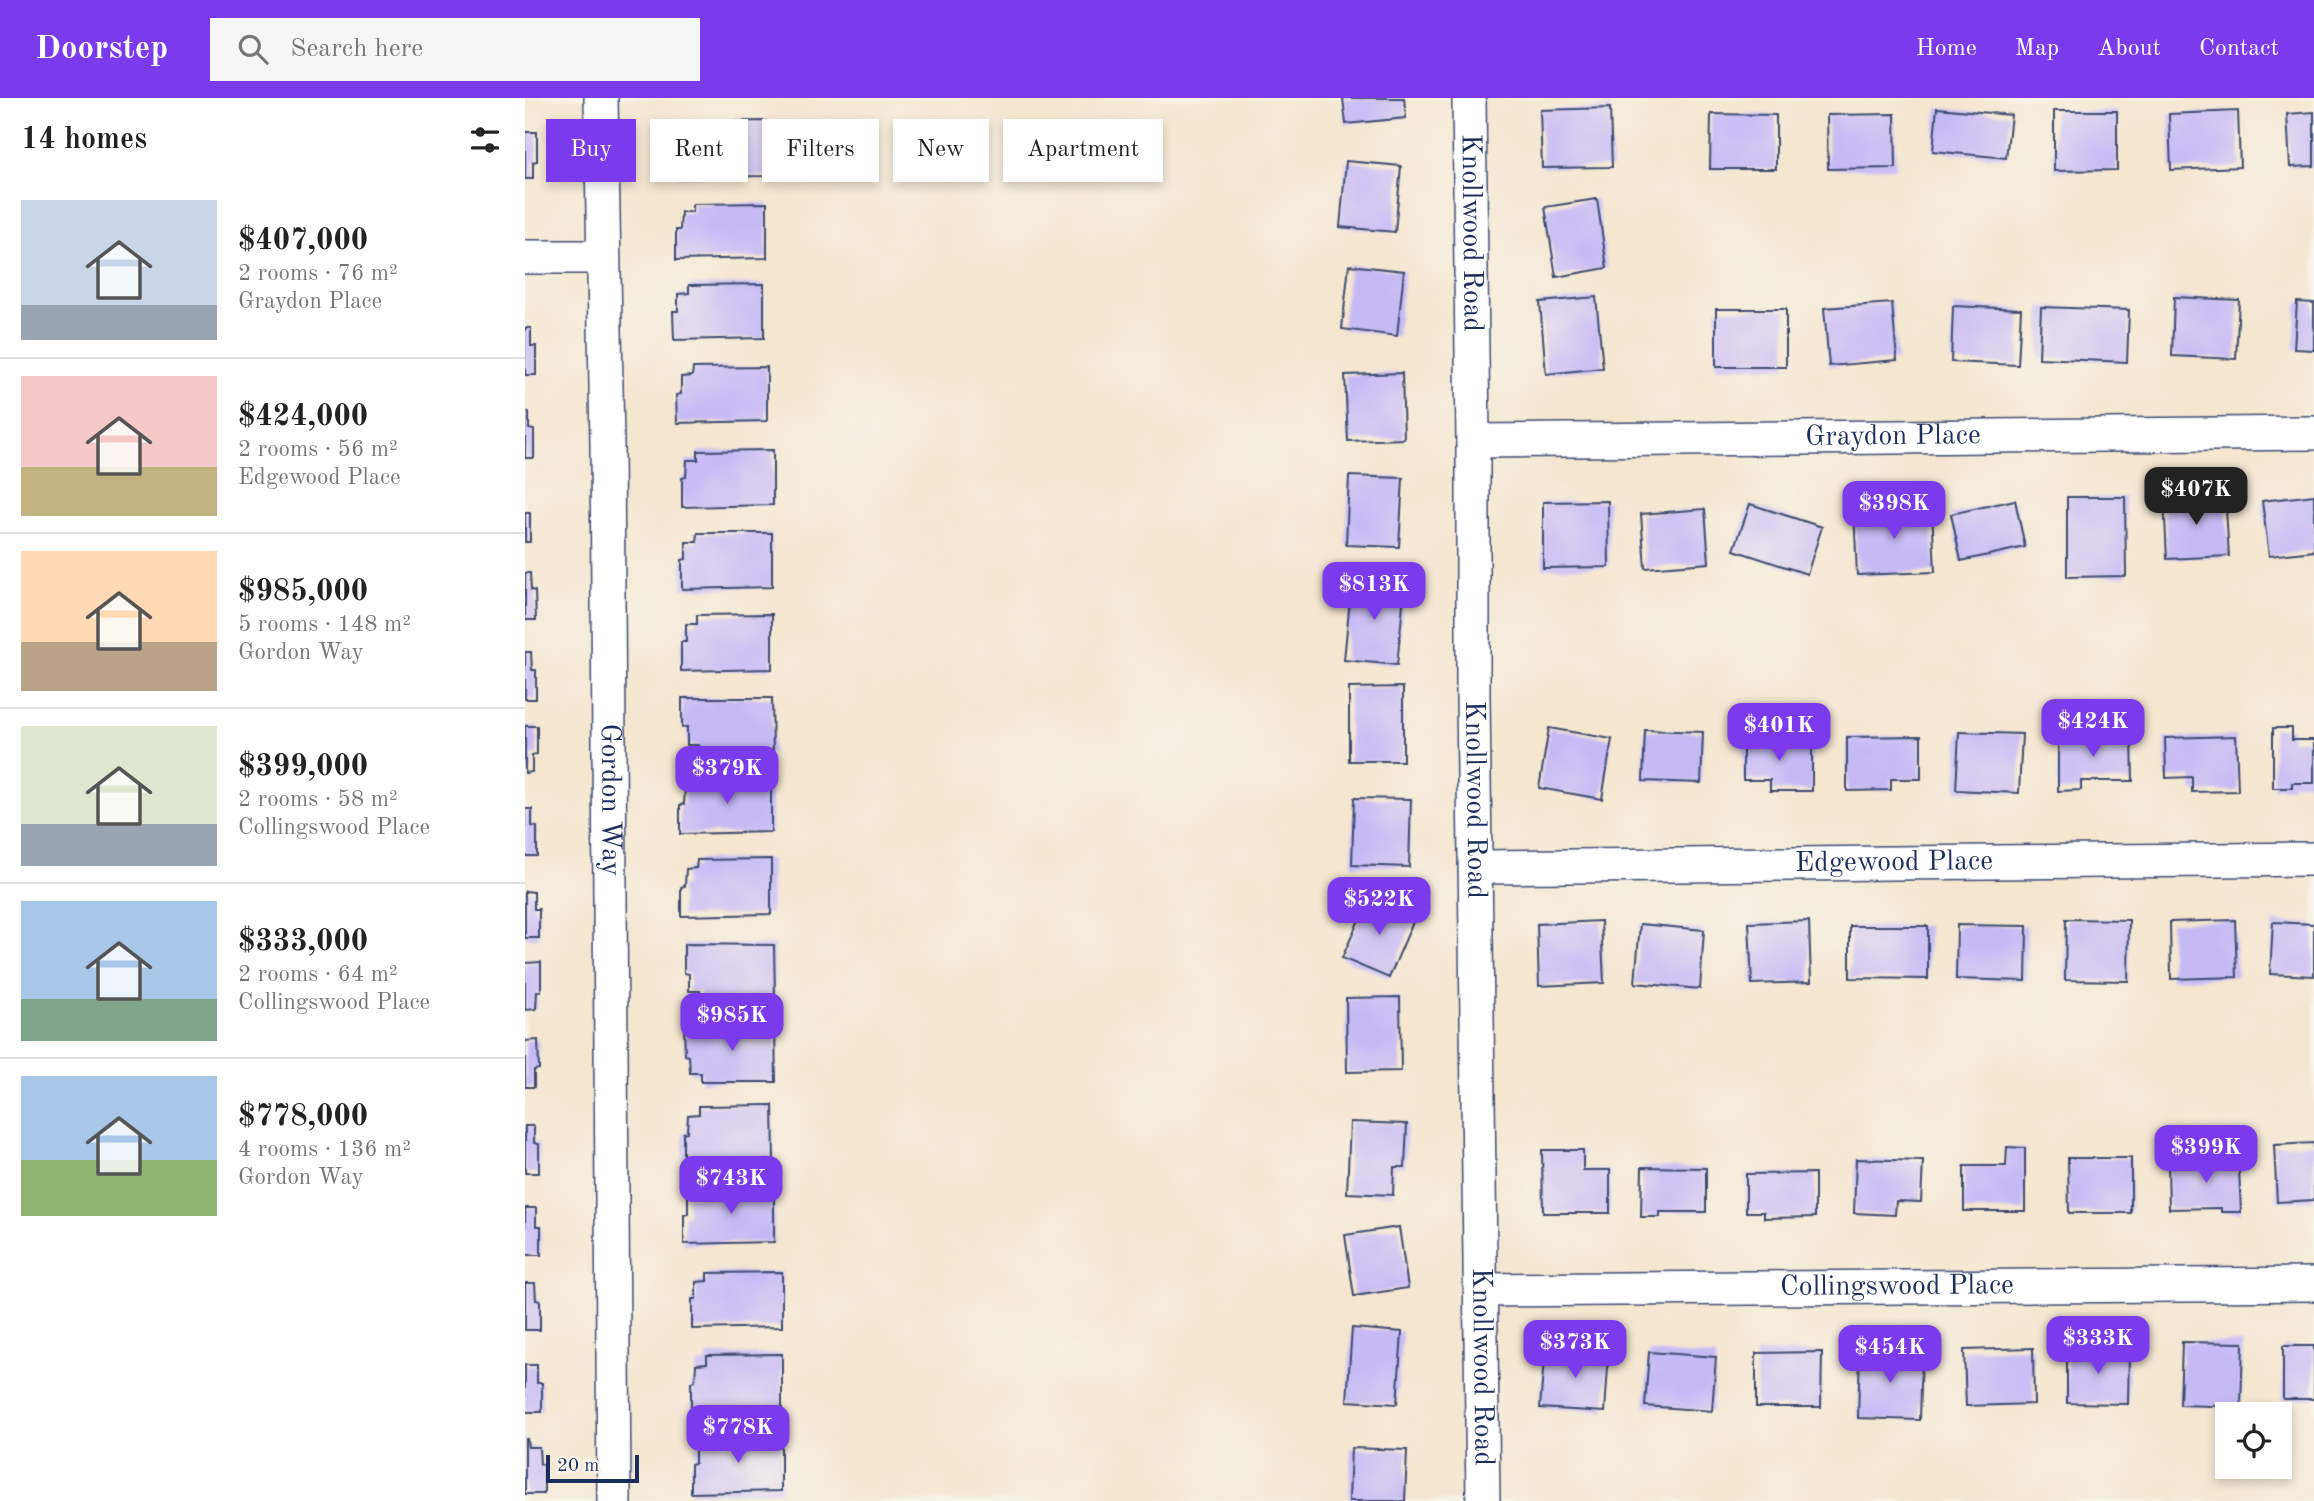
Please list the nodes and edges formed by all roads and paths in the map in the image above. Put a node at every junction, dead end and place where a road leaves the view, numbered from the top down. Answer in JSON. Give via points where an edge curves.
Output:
{"nodes":[{"id":1,"x":601,"y":98,"type":"edge"},
{"id":2,"x":1469,"y":98,"type":"edge"},
{"id":3,"x":525,"y":257,"type":"edge"},
{"id":4,"x":603,"y":257,"type":"junction"},
{"id":5,"x":2314,"y":433,"type":"edge"},
{"id":6,"x":1473,"y":441,"type":"junction"},
{"id":7,"x":2314,"y":859,"type":"edge"},
{"id":8,"x":1475,"y":867,"type":"junction"},
{"id":9,"x":2314,"y":1284,"type":"edge"},
{"id":10,"x":1481,"y":1290,"type":"junction"},
{"id":11,"x":614,"y":1501,"type":"edge"},
{"id":12,"x":1483,"y":1501,"type":"edge"}],
"edges":[{"from":1,"to":4,"type":"street","name":"Gordon Way"},
{"from":2,"to":6,"type":"street","name":"Knollwood Road"},
{"from":3,"to":4,"type":"street"},
{"from":4,"to":11,"type":"street","name":"Gordon Way"},
{"from":5,"to":6,"type":"street","name":"Graydon Place"},
{"from":6,"to":8,"type":"street","name":"Knollwood Road"},
{"from":7,"to":8,"type":"street","name":"Edgewood Place"},
{"from":8,"to":10,"type":"street","name":"Knollwood Road"},
{"from":9,"to":10,"type":"street","name":"Collingswood Place"},
{"from":10,"to":12,"type":"street","name":"Knollwood Road"}]}
